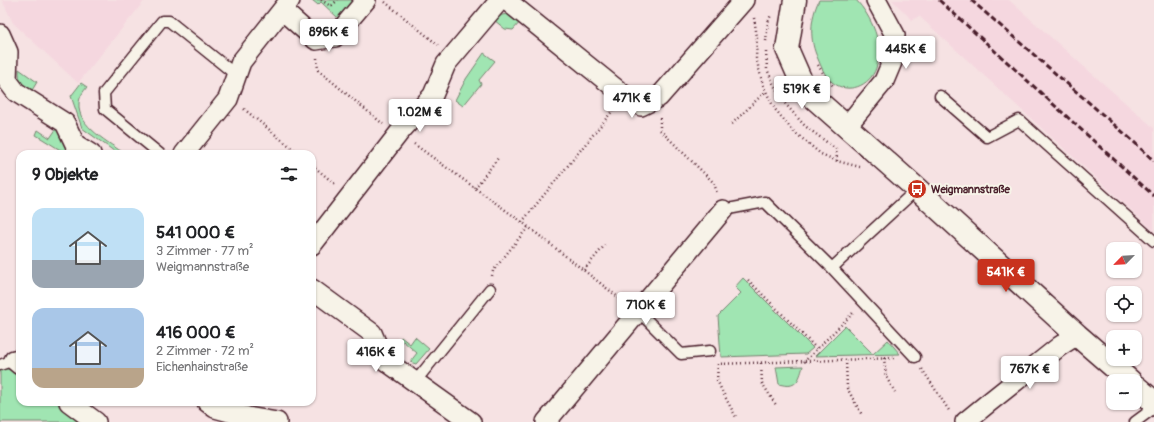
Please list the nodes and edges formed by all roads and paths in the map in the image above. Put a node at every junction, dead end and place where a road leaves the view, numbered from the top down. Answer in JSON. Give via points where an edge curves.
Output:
{"nodes":[{"id":1,"x":321,"y":0,"type":"edge"},
{"id":2,"x":338,"y":0,"type":"edge"},
{"id":3,"x":366,"y":0,"type":"edge"},
{"id":4,"x":383,"y":0,"type":"edge"},
{"id":5,"x":500,"y":0,"type":"edge"},
{"id":6,"x":506,"y":0,"type":"edge"},
{"id":7,"x":744,"y":0,"type":"edge"},
{"id":8,"x":795,"y":0,"type":"edge"},
{"id":9,"x":876,"y":0,"type":"edge"},
{"id":10,"x":286,"y":5,"type":"edge"},
{"id":11,"x":0,"y":34,"type":"edge"},
{"id":12,"x":316,"y":40,"type":"junction"},
{"id":13,"x":453,"y":57,"type":"junction"},
{"id":14,"x":815,"y":59,"type":"dead end"},
{"id":15,"x":236,"y":75,"type":"junction"},
{"id":16,"x":4,"y":82,"type":"edge"},
{"id":17,"x":836,"y":88,"type":"dead end"},
{"id":18,"x":766,"y":91,"type":"dead end"},
{"id":19,"x":625,"y":96,"type":"junction"},
{"id":20,"x":940,"y":96,"type":"dead end"},
{"id":21,"x":229,"y":97,"type":"junction"},
{"id":22,"x":659,"y":97,"type":"junction"},
{"id":23,"x":732,"y":124,"type":"dead end"},
{"id":24,"x":846,"y":127,"type":"junction"},
{"id":25,"x":398,"y":135,"type":"junction"},
{"id":26,"x":84,"y":150,"type":"edge"},
{"id":27,"x":155,"y":150,"type":"edge"},
{"id":28,"x":187,"y":150,"type":"edge"},
{"id":29,"x":294,"y":150,"type":"edge"},
{"id":30,"x":498,"y":158,"type":"dead end"},
{"id":31,"x":316,"y":168,"type":"edge"},
{"id":32,"x":475,"y":188,"type":"junction"},
{"id":33,"x":917,"y":189,"type":"junction"},
{"id":34,"x":350,"y":196,"type":"junction"},
{"id":35,"x":723,"y":210,"type":"junction"},
{"id":36,"x":522,"y":222,"type":"junction"},
{"id":37,"x":528,"y":227,"type":"junction"},
{"id":38,"x":316,"y":240,"type":"edge"},
{"id":39,"x":1154,"y":241,"type":"edge"},
{"id":40,"x":605,"y":245,"type":"dead end"},
{"id":41,"x":832,"y":268,"type":"junction"},
{"id":42,"x":584,"y":270,"type":"junction"},
{"id":43,"x":748,"y":280,"type":"dead end"},
{"id":44,"x":490,"y":289,"type":"joint"},
{"id":45,"x":316,"y":292,"type":"edge"},
{"id":46,"x":864,"y":302,"type":"junction"},
{"id":47,"x":632,"y":307,"type":"junction"},
{"id":48,"x":1077,"y":336,"type":"junction"},
{"id":49,"x":817,"y":349,"type":"junction"},
{"id":50,"x":710,"y":351,"type":"dead end"},
{"id":51,"x":915,"y":357,"type":"junction"},
{"id":52,"x":884,"y":358,"type":"junction"},
{"id":53,"x":846,"y":360,"type":"junction"},
{"id":54,"x":804,"y":362,"type":"junction"},
{"id":55,"x":761,"y":363,"type":"junction"},
{"id":56,"x":711,"y":364,"type":"dead end"},
{"id":57,"x":718,"y":364,"type":"junction"},
{"id":58,"x":1122,"y":374,"type":"edge"},
{"id":59,"x":415,"y":382,"type":"junction"},
{"id":60,"x":895,"y":392,"type":"dead end"},
{"id":61,"x":1142,"y":392,"type":"edge"},
{"id":62,"x":1154,"y":402,"type":"edge"},
{"id":63,"x":776,"y":405,"type":"dead end"},
{"id":64,"x":74,"y":406,"type":"edge"},
{"id":65,"x":212,"y":406,"type":"edge"},
{"id":66,"x":1154,"y":408,"type":"edge"},
{"id":67,"x":862,"y":415,"type":"dead end"},
{"id":68,"x":737,"y":419,"type":"dead end"},
{"id":69,"x":959,"y":419,"type":"edge"},
{"id":70,"x":96,"y":422,"type":"edge"},
{"id":71,"x":277,"y":422,"type":"edge"},
{"id":72,"x":471,"y":422,"type":"edge"},
{"id":73,"x":546,"y":422,"type":"edge"},
{"id":74,"x":1135,"y":422,"type":"edge"}],
"edges":[{"from":1,"to":2,"type":"path","via":[[329,5]]},
{"from":3,"to":12,"type":"street","via":[[335,37]]},
{"from":4,"to":13,"type":"path"},
{"from":5,"to":13,"type":"street"},
{"from":6,"to":19,"type":"street"},
{"from":7,"to":22,"type":"street"},
{"from":8,"to":24,"type":"street","via":[[788,49],[806,90]]},
{"from":9,"to":24,"type":"street","via":[[895,35],[892,62],[884,81]]},
{"from":10,"to":12,"type":"street"},
{"from":10,"to":15,"type":"street","via":[[241,62]]},
{"from":11,"to":16,"type":"street","via":[[8,52]]},
{"from":12,"to":25,"type":"path","via":[[318,70]]},
{"from":13,"to":25,"type":"street","via":[[446,64],[433,95]]},
{"from":14,"to":17,"type":"path","via":[[826,78]]},
{"from":15,"to":21,"type":"street"},
{"from":15,"to":27,"type":"lane","via":[[170,21],[162,20],[104,93],[105,109]]},
{"from":16,"to":26,"type":"street","via":[[65,123],[75,144]]},
{"from":18,"to":23,"type":"path"},
{"from":19,"to":22,"type":"street","via":[[641,106]]},
{"from":19,"to":36,"type":"path"},
{"from":20,"to":39,"type":"lane","via":[[987,137],[1018,120]]},
{"from":21,"to":28,"type":"street"},
{"from":21,"to":29,"type":"path"},
{"from":22,"to":35,"type":"path","via":[[660,130],[714,183]]},
{"from":24,"to":33,"type":"street"},
{"from":25,"to":32,"type":"path"},
{"from":25,"to":34,"type":"street"},
{"from":30,"to":32,"type":"path"},
{"from":31,"to":34,"type":"path"},
{"from":32,"to":36,"type":"path"},
{"from":33,"to":41,"type":"lane"},
{"from":33,"to":48,"type":"street"},
{"from":34,"to":38,"type":"street"},
{"from":35,"to":41,"type":"lane","via":[[765,202]]},
{"from":35,"to":47,"type":"street"},
{"from":36,"to":37,"type":"path"},
{"from":37,"to":42,"type":"path"},
{"from":37,"to":44,"type":"path","via":[[493,271]]},
{"from":40,"to":42,"type":"path"},
{"from":41,"to":46,"type":"lane"},
{"from":42,"to":47,"type":"path"},
{"from":43,"to":49,"type":"path"},
{"from":44,"to":59,"type":"lane"},
{"from":45,"to":59,"type":"street","via":[[372,333],[383,359]]},
{"from":46,"to":49,"type":"path"},
{"from":46,"to":51,"type":"lane"},
{"from":47,"to":50,"type":"lane","via":[[681,354]]},
{"from":47,"to":73,"type":"street"},
{"from":48,"to":58,"type":"street"},
{"from":48,"to":69,"type":"street","via":[[1060,346],[986,404]]},
{"from":49,"to":54,"type":"path"},
{"from":51,"to":52,"type":"path"},
{"from":51,"to":69,"type":"path"},
{"from":52,"to":53,"type":"path"},
{"from":52,"to":60,"type":"path","via":[[886,377]]},
{"from":53,"to":54,"type":"path"},
{"from":53,"to":67,"type":"path","via":[[847,388]]},
{"from":54,"to":55,"type":"path"},
{"from":55,"to":57,"type":"path"},
{"from":55,"to":63,"type":"path","via":[[762,383]]},
{"from":56,"to":57,"type":"path"},
{"from":57,"to":68,"type":"path","via":[[717,380]]},
{"from":59,"to":72,"type":"street"},
{"from":61,"to":62,"type":"street"},
{"from":64,"to":70,"type":"street"},
{"from":65,"to":71,"type":"street","via":[[248,417]]},
{"from":66,"to":74,"type":"lane"}]}
